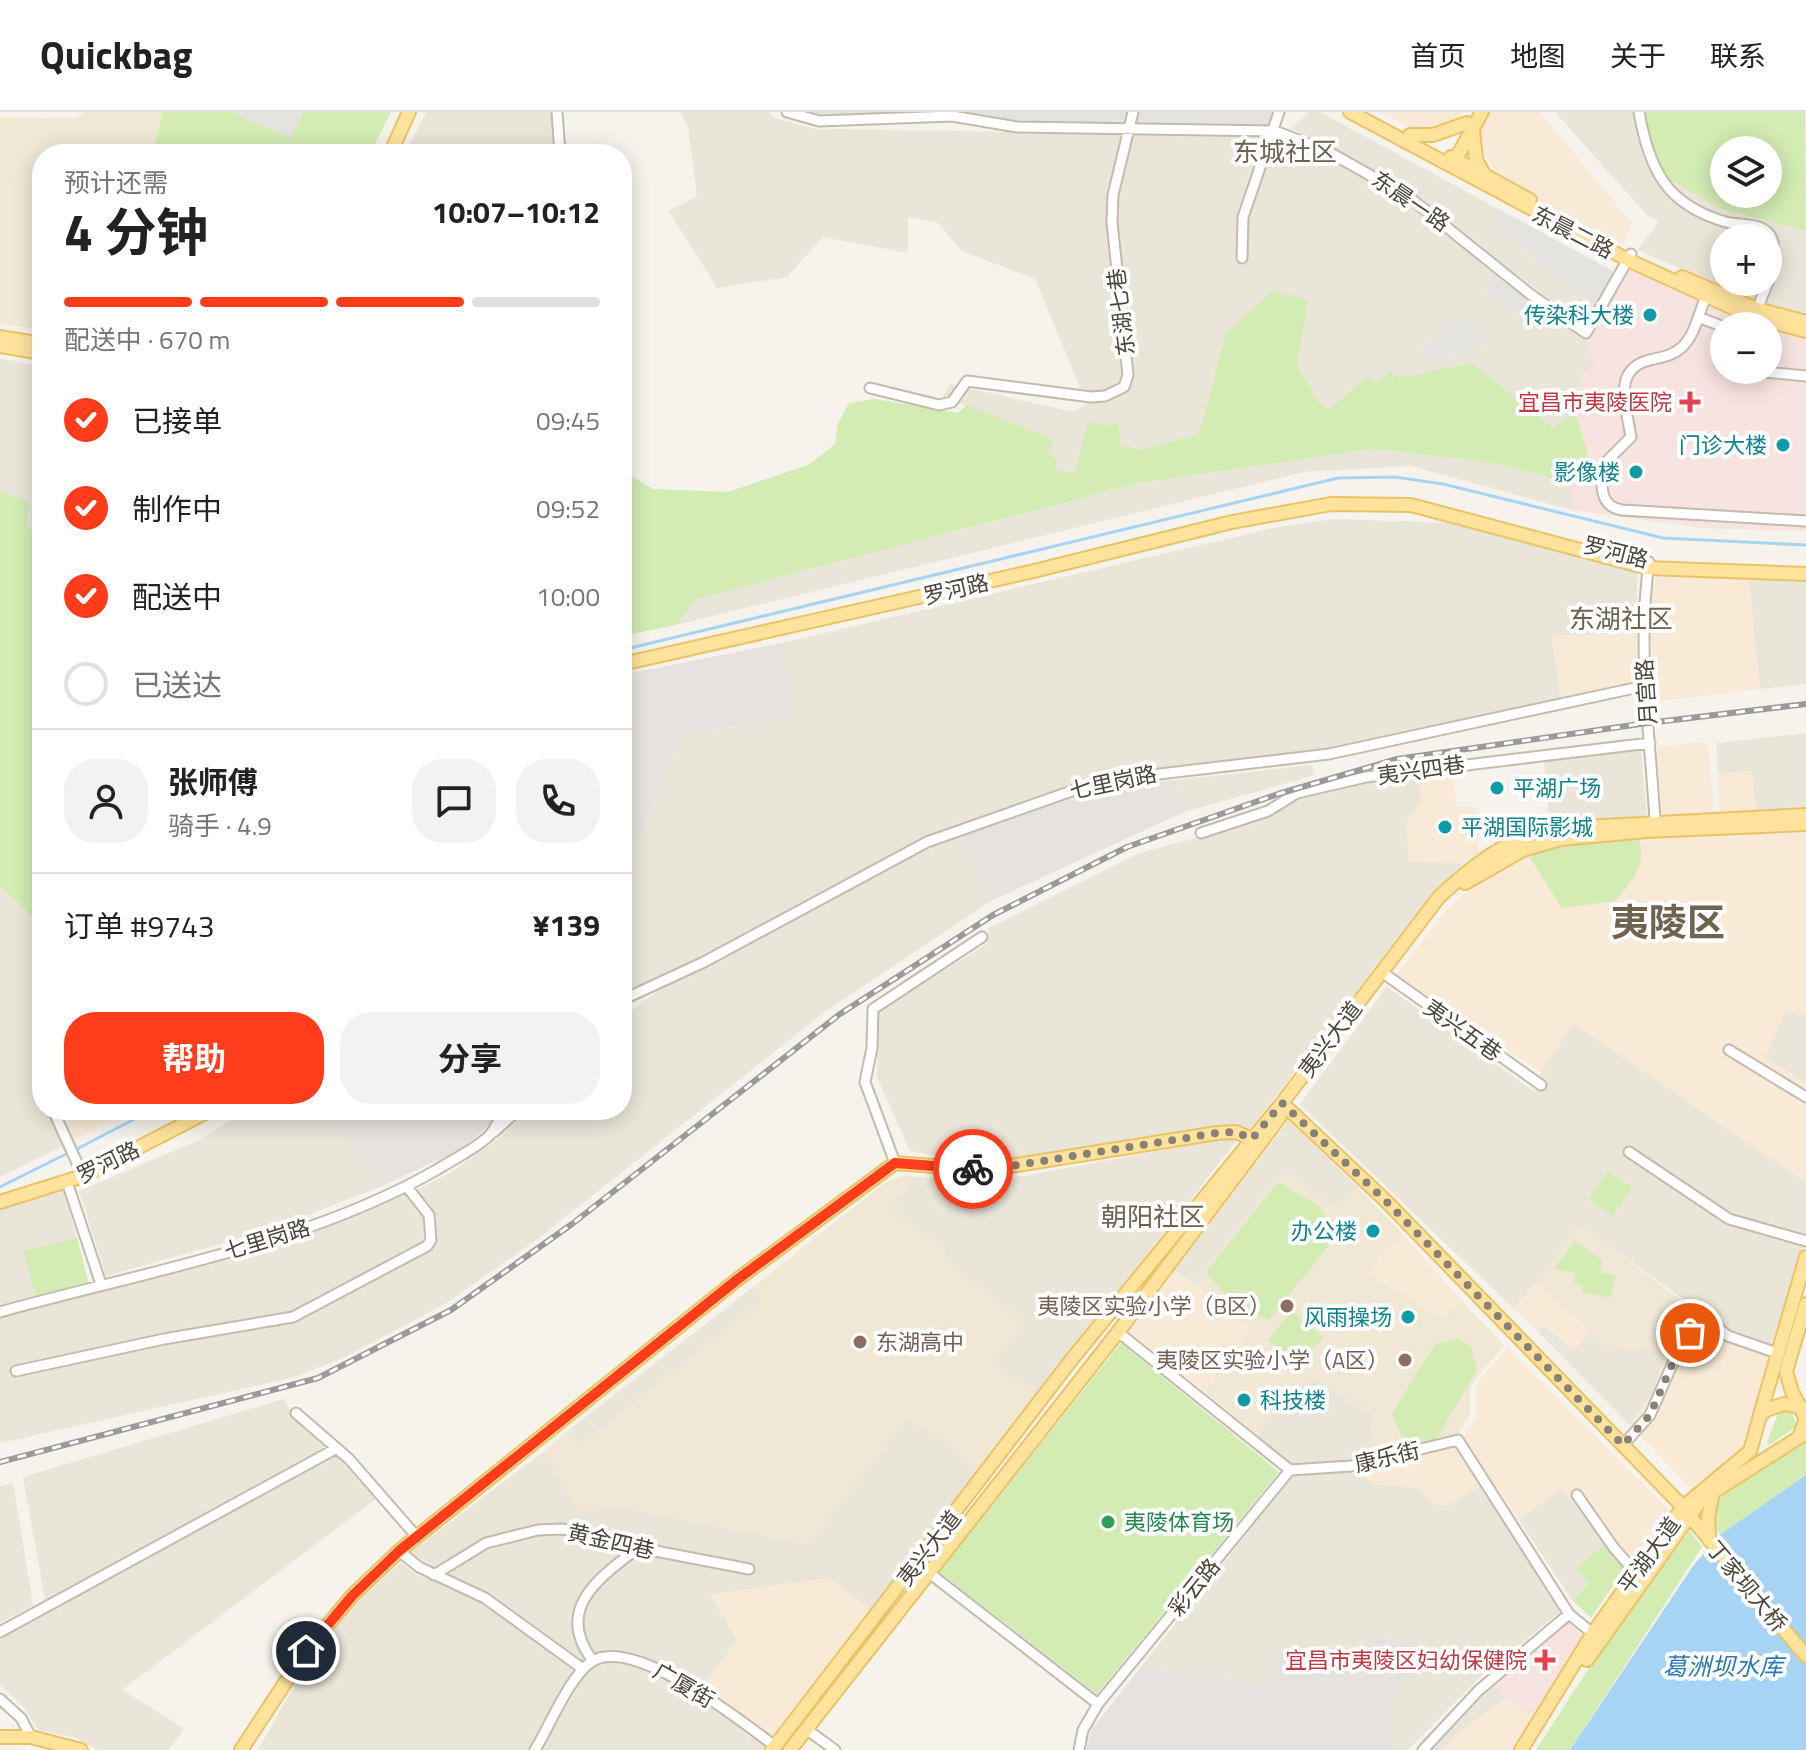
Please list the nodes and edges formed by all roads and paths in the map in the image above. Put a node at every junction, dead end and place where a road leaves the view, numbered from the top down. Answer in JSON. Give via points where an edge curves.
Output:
{"nodes":[{"id":1,"x":402,"y":112,"type":"edge"},
{"id":2,"x":409,"y":112,"type":"edge"},
{"id":3,"x":557,"y":112,"type":"edge"},
{"id":4,"x":787,"y":112,"type":"edge"},
{"id":5,"x":1133,"y":112,"type":"edge"},
{"id":6,"x":1279,"y":112,"type":"edge"},
{"id":7,"x":1350,"y":112,"type":"edge"},
{"id":8,"x":1366,"y":112,"type":"edge"},
{"id":9,"x":1482,"y":112,"type":"edge"},
{"id":10,"x":1639,"y":112,"type":"edge"},
{"id":11,"x":1471,"y":121,"type":"edge"},
{"id":12,"x":1130,"y":130,"type":"junction"},
{"id":13,"x":1275,"y":131,"type":"junction"},
{"id":14,"x":1410,"y":135,"type":"junction"},
{"id":15,"x":391,"y":144,"type":"edge"},
{"id":16,"x":392,"y":144,"type":"edge"},
{"id":17,"x":559,"y":144,"type":"edge"},
{"id":18,"x":1450,"y":161,"type":"junction"},
{"id":19,"x":1485,"y":176,"type":"junction"},
{"id":20,"x":1737,"y":224,"type":"edge"},
{"id":21,"x":1629,"y":257,"type":"junction"},
{"id":22,"x":1242,"y":258,"type":"dead end"},
{"id":23,"x":1708,"y":293,"type":"junction"},
{"id":24,"x":1754,"y":312,"type":"edge"},
{"id":25,"x":1698,"y":317,"type":"junction"},
{"id":26,"x":1782,"y":318,"type":"edge"},
{"id":27,"x":1710,"y":322,"type":"edge"},
{"id":28,"x":1782,"y":322,"type":"edge"},
{"id":29,"x":1806,"y":322,"type":"edge"},
{"id":30,"x":1806,"y":331,"type":"edge"},
{"id":31,"x":0,"y":337,"type":"edge"},
{"id":32,"x":32,"y":342,"type":"edge"},
{"id":33,"x":0,"y":346,"type":"edge"},
{"id":34,"x":32,"y":351,"type":"edge"},
{"id":35,"x":1782,"y":374,"type":"edge"},
{"id":36,"x":1806,"y":376,"type":"edge"},
{"id":37,"x":870,"y":388,"type":"dead end"},
{"id":38,"x":1806,"y":521,"type":"edge"},
{"id":39,"x":1648,"y":565,"type":"junction"},
{"id":40,"x":1806,"y":567,"type":"edge"},
{"id":41,"x":1806,"y":574,"type":"edge"},
{"id":42,"x":632,"y":662,"type":"edge"},
{"id":43,"x":1644,"y":686,"type":"junction"},
{"id":44,"x":1650,"y":743,"type":"junction"},
{"id":45,"x":1806,"y":815,"type":"edge"},
{"id":46,"x":1655,"y":821,"type":"junction"},
{"id":47,"x":1806,"y":824,"type":"edge"},
{"id":48,"x":1201,"y":833,"type":"dead end"},
{"id":49,"x":982,"y":937,"type":"dead end"},
{"id":50,"x":1386,"y":975,"type":"junction"},
{"id":51,"x":651,"y":989,"type":"junction"},
{"id":52,"x":632,"y":996,"type":"edge"},
{"id":53,"x":632,"y":1001,"type":"edge"},
{"id":54,"x":1729,"y":1050,"type":"dead end"},
{"id":55,"x":1541,"y":1085,"type":"dead end"},
{"id":56,"x":1806,"y":1097,"type":"edge"},
{"id":57,"x":1284,"y":1105,"type":"junction"},
{"id":58,"x":57,"y":1120,"type":"edge"},
{"id":59,"x":192,"y":1120,"type":"edge"},
{"id":60,"x":498,"y":1120,"type":"edge"},
{"id":61,"x":506,"y":1120,"type":"edge"},
{"id":62,"x":488,"y":1136,"type":"junction"},
{"id":63,"x":1252,"y":1139,"type":"junction"},
{"id":64,"x":1629,"y":1152,"type":"dead end"},
{"id":65,"x":895,"y":1163,"type":"junction"},
{"id":66,"x":83,"y":1176,"type":"junction"},
{"id":67,"x":67,"y":1182,"type":"junction"},
{"id":68,"x":407,"y":1187,"type":"junction"},
{"id":69,"x":0,"y":1202,"type":"edge"},
{"id":70,"x":1806,"y":1241,"type":"edge"},
{"id":71,"x":1806,"y":1257,"type":"edge"},
{"id":72,"x":101,"y":1284,"type":"junction"},
{"id":73,"x":1806,"y":1304,"type":"edge"},
{"id":74,"x":0,"y":1312,"type":"edge"},
{"id":75,"x":1118,"y":1332,"type":"junction"},
{"id":76,"x":1777,"y":1353,"type":"junction"},
{"id":77,"x":16,"y":1371,"type":"dead end"},
{"id":78,"x":1803,"y":1407,"type":"edge"},
{"id":79,"x":296,"y":1413,"type":"dead end"},
{"id":80,"x":1760,"y":1416,"type":"junction"},
{"id":81,"x":1801,"y":1436,"type":"edge"},
{"id":82,"x":1623,"y":1445,"type":"junction"},
{"id":83,"x":337,"y":1448,"type":"junction"},
{"id":84,"x":1290,"y":1470,"type":"junction"},
{"id":85,"x":1713,"y":1492,"type":"junction"},
{"id":86,"x":1577,"y":1495,"type":"dead end"},
{"id":87,"x":1686,"y":1511,"type":"junction"},
{"id":88,"x":417,"y":1537,"type":"junction"},
{"id":89,"x":1709,"y":1540,"type":"junction"},
{"id":90,"x":638,"y":1548,"type":"junction"},
{"id":91,"x":399,"y":1551,"type":"junction"},
{"id":92,"x":749,"y":1569,"type":"dead end"},
{"id":93,"x":928,"y":1572,"type":"junction"},
{"id":94,"x":1636,"y":1573,"type":"junction"},
{"id":95,"x":434,"y":1575,"type":"junction"},
{"id":96,"x":1569,"y":1614,"type":"junction"},
{"id":97,"x":0,"y":1632,"type":"edge"},
{"id":98,"x":1596,"y":1636,"type":"junction"},
{"id":99,"x":1806,"y":1656,"type":"edge"},
{"id":100,"x":593,"y":1661,"type":"junction"},
{"id":101,"x":583,"y":1669,"type":"junction"},
{"id":102,"x":0,"y":1699,"type":"edge"},
{"id":103,"x":1098,"y":1704,"type":"junction"},
{"id":104,"x":256,"y":1728,"type":"junction"},
{"id":105,"x":806,"y":1729,"type":"junction"},
{"id":106,"x":31,"y":1737,"type":"junction"},
{"id":107,"x":0,"y":1740,"type":"edge"},
{"id":108,"x":774,"y":1748,"type":"edge"},
{"id":109,"x":64,"y":1750,"type":"edge"},
{"id":110,"x":81,"y":1750,"type":"edge"},
{"id":111,"x":241,"y":1750,"type":"edge"},
{"id":112,"x":251,"y":1750,"type":"edge"},
{"id":113,"x":535,"y":1750,"type":"edge"},
{"id":114,"x":790,"y":1750,"type":"edge"},
{"id":115,"x":835,"y":1750,"type":"edge"},
{"id":116,"x":1079,"y":1750,"type":"edge"},
{"id":117,"x":1423,"y":1750,"type":"edge"},
{"id":118,"x":1521,"y":1750,"type":"edge"},
{"id":119,"x":1528,"y":1750,"type":"edge"}],
"edges":[{"from":1,"to":15,"type":"main road"},
{"from":2,"to":16,"type":"main road"},
{"from":3,"to":17,"type":"street"},
{"from":4,"to":12,"type":"street","name":"东晨一路","via":[[819,121],[952,116],[1017,127]]},
{"from":5,"to":12,"type":"street","name":"东湖七巷"},
{"from":6,"to":13,"type":"street"},
{"from":7,"to":18,"type":"main road","name":"东晨二路"},
{"from":8,"to":14,"type":"main road","name":"东晨二路"},
{"from":9,"to":11,"type":"main road"},
{"from":10,"to":20,"type":"street","via":[[1658,178],[1698,211]]},
{"from":11,"to":14,"type":"main road","via":[[1433,135]]},
{"from":11,"to":18,"type":"main road"},
{"from":11,"to":19,"type":"main road","via":[[1472,143]]},
{"from":12,"to":13,"type":"street","name":"东晨一路"},
{"from":12,"to":37,"type":"street","name":"东湖七巷","via":[[1113,195],[1112,222],[1128,375],[1124,387],[1091,397],[967,381],[952,402],[939,405]]},
{"from":13,"to":21,"type":"street","name":"东晨一路","via":[[1327,151],[1409,197],[1586,333]]},
{"from":13,"to":22,"type":"street","via":[[1243,217]]},
{"from":14,"to":18,"type":"main road","name":"东晨二路"},
{"from":18,"to":19,"type":"main road","name":"东晨二路"},
{"from":18,"to":21,"type":"main road","name":"东晨二路"},
{"from":19,"to":21,"type":"main road","name":"东晨二路"},
{"from":21,"to":23,"type":"main road","name":"东晨二路"},
{"from":23,"to":24,"type":"main road","name":"东晨二路"},
{"from":23,"to":25,"type":"street"},
{"from":25,"to":27,"type":"street"},
{"from":25,"to":38,"type":"street","via":[[1680,349],[1636,365],[1624,381],[1631,437],[1601,467],[1606,502],[1622,510]]},
{"from":26,"to":29,"type":"main road","name":"东晨二路"},
{"from":28,"to":30,"type":"main road","name":"东晨二路"},
{"from":31,"to":32,"type":"main road"},
{"from":33,"to":34,"type":"main road"},
{"from":35,"to":36,"type":"street"},
{"from":39,"to":40,"type":"main road","name":"罗河路"},
{"from":39,"to":41,"type":"main road","name":"罗河路"},
{"from":39,"to":42,"type":"main road","name":"罗河路","via":[[1410,498],[1328,498]]},
{"from":39,"to":43,"type":"street","name":"月宫路","via":[[1643,589]]},
{"from":43,"to":44,"type":"street","name":"月宫路"},
{"from":43,"to":51,"type":"street","name":"七里岗路","via":[[1329,754],[1100,781],[927,842]]},
{"from":44,"to":46,"type":"street","name":"月宫路"},
{"from":44,"to":48,"type":"street","name":"夷兴四巷","via":[[1366,777],[1297,793],[1268,811]]},
{"from":45,"to":46,"type":"main road","name":"夷兴大道"},
{"from":46,"to":57,"type":"main road","name":"夷兴大道","via":[[1547,829],[1524,835],[1475,865],[1439,897]]},
{"from":47,"to":50,"type":"main road","name":"夷兴大道","via":[[1632,832],[1561,839],[1523,850],[1480,872],[1444,901]]},
{"from":49,"to":65,"type":"street","via":[[873,1009],[865,1082]]},
{"from":50,"to":55,"type":"street","name":"夷兴五巷"},
{"from":50,"to":57,"type":"main road","name":"夷兴大道"},
{"from":51,"to":52,"type":"street","name":"七里岗路"},
{"from":51,"to":53,"type":"street"},
{"from":54,"to":56,"type":"street"},
{"from":57,"to":63,"type":"main road","name":"夷兴大道"},
{"from":57,"to":75,"type":"main road","name":"夷兴大道"},
{"from":57,"to":82,"type":"main road","name":"丁家坝大桥","via":[[1386,1201]]},
{"from":58,"to":66,"type":"street"},
{"from":59,"to":66,"type":"main road","name":"罗河路"},
{"from":60,"to":62,"type":"street","name":"七里岗路"},
{"from":61,"to":62,"type":"street"},
{"from":62,"to":68,"type":"street","name":"七里岗路"},
{"from":63,"to":65,"type":"main road","via":[[1236,1132],[1217,1133],[986,1170]]},
{"from":63,"to":108,"type":"main road","name":"夷兴大道","via":[[1072,1359]]},
{"from":64,"to":70,"type":"street","via":[[1729,1219]]},
{"from":65,"to":88,"type":"main road","via":[[738,1279]]},
{"from":66,"to":67,"type":"main road","name":"罗河路"},
{"from":67,"to":69,"type":"main road","name":"罗河路"},
{"from":67,"to":72,"type":"street"},
{"from":68,"to":72,"type":"street","name":"七里岗路","via":[[351,1213],[263,1241]]},
{"from":68,"to":77,"type":"street","via":[[429,1215],[427,1246],[293,1317]]},
{"from":71,"to":76,"type":"main road","name":"平湖大道"},
{"from":72,"to":74,"type":"street","name":"七里岗路"},
{"from":73,"to":78,"type":"main road","via":[[1786,1371]]},
{"from":75,"to":84,"type":"street"},
{"from":75,"to":93,"type":"main road","name":"夷兴大道"},
{"from":76,"to":80,"type":"main road","name":"平湖大道"},
{"from":76,"to":82,"type":"street","via":[[1728,1336],[1702,1315],[1678,1351],[1650,1415]]},
{"from":78,"to":80,"type":"main road","via":[[1778,1404]]},
{"from":78,"to":81,"type":"main road"},
{"from":79,"to":83,"type":"street"},
{"from":80,"to":87,"type":"main road","name":"平湖大道","via":[[1750,1451]]},
{"from":81,"to":85,"type":"main road","name":"平湖大道"},
{"from":82,"to":87,"type":"main road","name":"丁家坝大桥"},
{"from":83,"to":88,"type":"street"},
{"from":83,"to":97,"type":"street"},
{"from":84,"to":96,"type":"street","name":"康乐街","via":[[1351,1466],[1458,1440]]},
{"from":84,"to":103,"type":"street","name":"彩云路"},
{"from":85,"to":87,"type":"main road","name":"平湖大道"},
{"from":85,"to":89,"type":"main road"},
{"from":86,"to":94,"type":"street"},
{"from":87,"to":89,"type":"main road","name":"丁家坝大桥"},
{"from":87,"to":94,"type":"main road","name":"平湖大道"},
{"from":87,"to":98,"type":"main road","name":"平湖大道"},
{"from":88,"to":91,"type":"main road"},
{"from":89,"to":99,"type":"main road","name":"丁家坝大桥"},
{"from":90,"to":92,"type":"street","name":"黄金四巷"},
{"from":90,"to":95,"type":"street","name":"黄金四巷","via":[[563,1529],[538,1530],[486,1543]]},
{"from":90,"to":100,"type":"street","via":[[597,1580],[579,1613],[580,1634]]},
{"from":91,"to":95,"type":"street"},
{"from":91,"to":104,"type":"main road","via":[[306,1651]]},
{"from":93,"to":103,"type":"street"},
{"from":93,"to":105,"type":"main road","name":"夷兴大道"},
{"from":94,"to":98,"type":"main road","name":"平湖大道"},
{"from":95,"to":101,"type":"street","via":[[485,1598]]},
{"from":96,"to":98,"type":"street","name":"康乐街"},
{"from":96,"to":117,"type":"street","via":[[1479,1690]]},
{"from":98,"to":118,"type":"main road","name":"平湖大道"},
{"from":98,"to":119,"type":"main road","name":"平湖大道"},
{"from":100,"to":101,"type":"street"},
{"from":100,"to":108,"type":"street","name":"广厦街","via":[[641,1661],[697,1689]]},
{"from":101,"to":113,"type":"street"},
{"from":102,"to":106,"type":"street","via":[[21,1718]]},
{"from":103,"to":116,"type":"street","name":"彩云路"},
{"from":104,"to":111,"type":"main road"},
{"from":104,"to":112,"type":"main road"},
{"from":105,"to":114,"type":"main road","name":"夷兴大道"},
{"from":105,"to":115,"type":"street"},
{"from":106,"to":107,"type":"main road"},
{"from":106,"to":110,"type":"main road"},
{"from":107,"to":109,"type":"main road"}]}
